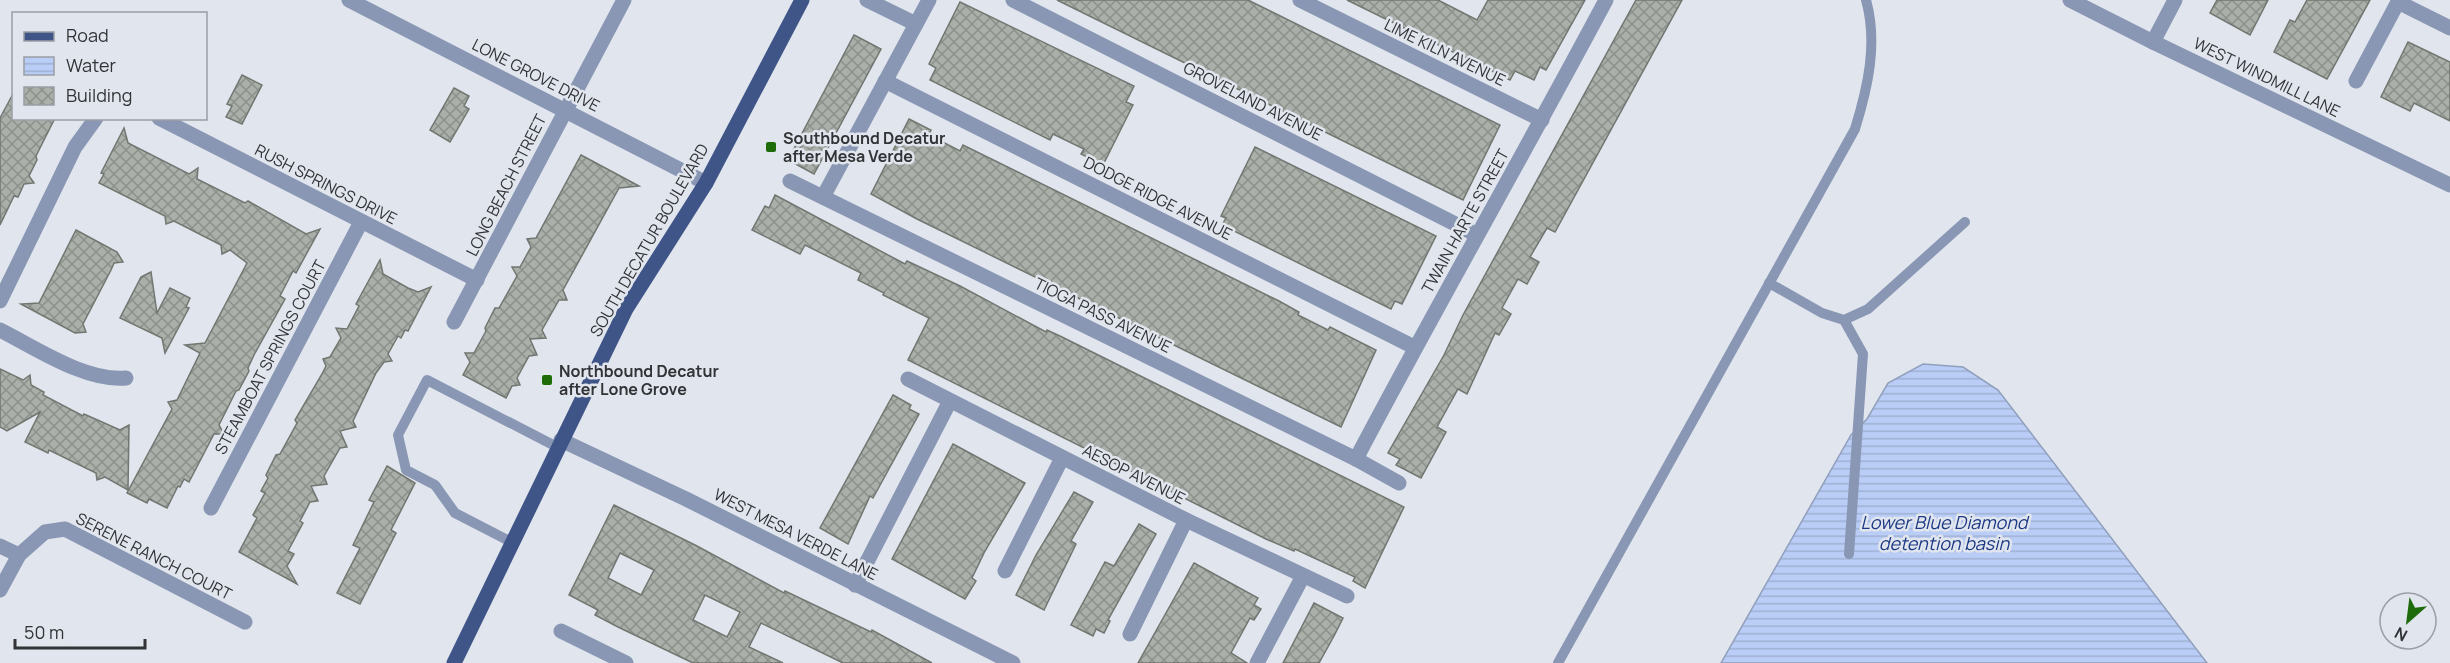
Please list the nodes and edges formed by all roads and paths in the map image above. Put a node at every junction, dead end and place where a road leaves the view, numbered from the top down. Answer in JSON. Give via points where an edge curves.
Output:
{"nodes":[{"id":1,"x":349,"y":0,"type":"edge"},
{"id":2,"x":624,"y":0,"type":"edge"},
{"id":3,"x":802,"y":0,"type":"edge"},
{"id":4,"x":867,"y":0,"type":"edge"},
{"id":5,"x":929,"y":0,"type":"edge"},
{"id":6,"x":1013,"y":0,"type":"edge"},
{"id":7,"x":1300,"y":0,"type":"edge"},
{"id":8,"x":1606,"y":0,"type":"edge"},
{"id":9,"x":1866,"y":0,"type":"edge"},
{"id":10,"x":2070,"y":0,"type":"edge"},
{"id":11,"x":2175,"y":0,"type":"edge"},
{"id":12,"x":2399,"y":1,"type":"edge"},
{"id":13,"x":916,"y":24,"type":"junction"},
{"id":14,"x":2450,"y":28,"type":"edge"},
{"id":15,"x":2153,"y":42,"type":"junction"},
{"id":16,"x":885,"y":81,"type":"junction"},
{"id":17,"x":2356,"y":81,"type":"dead end"},
{"id":18,"x":565,"y":110,"type":"junction"},
{"id":19,"x":95,"y":120,"type":"edge"},
{"id":20,"x":163,"y":120,"type":"edge"},
{"id":21,"x":1542,"y":120,"type":"junction"},
{"id":22,"x":790,"y":181,"type":"dead end"},
{"id":23,"x":705,"y":183,"type":"junction"},
{"id":24,"x":2450,"y":185,"type":"edge"},
{"id":25,"x":823,"y":197,"type":"junction"},
{"id":26,"x":361,"y":222,"type":"junction"},
{"id":27,"x":1965,"y":222,"type":"dead end"},
{"id":28,"x":1477,"y":235,"type":"junction"},
{"id":29,"x":477,"y":280,"type":"junction"},
{"id":30,"x":1769,"y":283,"type":"junction"},
{"id":31,"x":0,"y":301,"type":"edge"},
{"id":32,"x":1844,"y":320,"type":"junction"},
{"id":33,"x":454,"y":322,"type":"dead end"},
{"id":34,"x":0,"y":330,"type":"edge"},
{"id":35,"x":1414,"y":347,"type":"junction"},
{"id":36,"x":126,"y":378,"type":"dead end"},
{"id":37,"x":908,"y":379,"type":"dead end"},
{"id":38,"x":950,"y":401,"type":"junction"},
{"id":39,"x":560,"y":444,"type":"junction"},
{"id":40,"x":1062,"y":458,"type":"junction"},
{"id":41,"x":1356,"y":459,"type":"junction"},
{"id":42,"x":1399,"y":483,"type":"dead end"},
{"id":43,"x":212,"y":508,"type":"dead end"},
{"id":44,"x":1186,"y":520,"type":"junction"},
{"id":45,"x":513,"y":543,"type":"junction"},
{"id":46,"x":0,"y":546,"type":"edge"},
{"id":47,"x":1849,"y":554,"type":"dead end"},
{"id":48,"x":19,"y":555,"type":"junction"},
{"id":49,"x":1005,"y":571,"type":"dead end"},
{"id":50,"x":1303,"y":576,"type":"junction"},
{"id":51,"x":855,"y":585,"type":"junction"},
{"id":52,"x":0,"y":590,"type":"edge"},
{"id":53,"x":1347,"y":596,"type":"dead end"},
{"id":54,"x":245,"y":622,"type":"dead end"},
{"id":55,"x":561,"y":631,"type":"dead end"},
{"id":56,"x":1130,"y":634,"type":"dead end"},
{"id":57,"x":453,"y":663,"type":"edge"},
{"id":58,"x":626,"y":663,"type":"edge"},
{"id":59,"x":1013,"y":663,"type":"edge"},
{"id":60,"x":1257,"y":663,"type":"edge"},
{"id":61,"x":1558,"y":663,"type":"edge"}],
"edges":[{"from":1,"to":18,"type":"street","name":"LONE GROVE DRIVE"},
{"from":2,"to":18,"type":"street","name":"LONG BEACH STREET"},
{"from":3,"to":23,"type":"main road","name":"SOUTH DECATUR BOULEVARD"},
{"from":4,"to":13,"type":"street"},
{"from":5,"to":13,"type":"street"},
{"from":6,"to":28,"type":"street","name":"GROVELAND AVENUE"},
{"from":7,"to":21,"type":"street","name":"LIME KILN AVENUE"},
{"from":8,"to":21,"type":"street","name":"TWAIN HARTE STREET"},
{"from":9,"to":30,"type":"lane","via":[[1872,48],[1866,92],[1855,129]]},
{"from":10,"to":15,"type":"street","name":"WEST WINDMILL LANE"},
{"from":11,"to":15,"type":"street"},
{"from":12,"to":14,"type":"street"},
{"from":12,"to":17,"type":"street"},
{"from":13,"to":16,"type":"street"},
{"from":15,"to":24,"type":"street","name":"WEST WINDMILL LANE"},
{"from":16,"to":25,"type":"street"},
{"from":16,"to":35,"type":"street","name":"DODGE RIDGE AVENUE"},
{"from":18,"to":23,"type":"street","name":"LONE GROVE DRIVE"},
{"from":18,"to":29,"type":"street","name":"LONG BEACH STREET"},
{"from":19,"to":31,"type":"street","via":[[75,147]]},
{"from":20,"to":26,"type":"street","name":"RUSH SPRINGS DRIVE"},
{"from":21,"to":28,"type":"street","name":"TWAIN HARTE STREET"},
{"from":22,"to":25,"type":"street","name":"TIOGA PASS AVENUE"},
{"from":23,"to":39,"type":"main road","name":"SOUTH DECATUR BOULEVARD","via":[[626,309]]},
{"from":25,"to":41,"type":"street","name":"TIOGA PASS AVENUE"},
{"from":26,"to":29,"type":"street","name":"RUSH SPRINGS DRIVE"},
{"from":26,"to":43,"type":"street","name":"STEAMBOAT SPRINGS COURT"},
{"from":27,"to":32,"type":"lane","via":[[1868,309]]},
{"from":28,"to":35,"type":"street","name":"TWAIN HARTE STREET"},
{"from":29,"to":33,"type":"street","name":"LONG BEACH STREET"},
{"from":30,"to":32,"type":"lane","via":[[1822,313]]},
{"from":30,"to":61,"type":"lane"},
{"from":32,"to":47,"type":"lane","via":[[1863,354]]},
{"from":34,"to":36,"type":"street","via":[[92,376]]},
{"from":35,"to":41,"type":"street","name":"TWAIN HARTE STREET"},
{"from":37,"to":38,"type":"street","name":"AESOP AVENUE"},
{"from":38,"to":40,"type":"street","name":"AESOP AVENUE"},
{"from":38,"to":51,"type":"street"},
{"from":39,"to":45,"type":"main road","name":"SOUTH DECATUR BOULEVARD"},
{"from":39,"to":45,"type":"lane","via":[[427,380],[398,435],[406,470],[435,485],[455,513]]},
{"from":39,"to":51,"type":"street","name":"WEST MESA VERDE LANE","via":[[686,499]]},
{"from":40,"to":44,"type":"street","name":"AESOP AVENUE"},
{"from":40,"to":49,"type":"street"},
{"from":41,"to":42,"type":"street","name":"TIOGA PASS AVENUE"},
{"from":44,"to":50,"type":"street","name":"AESOP AVENUE"},
{"from":44,"to":56,"type":"street"},
{"from":45,"to":57,"type":"main road","name":"SOUTH DECATUR BOULEVARD"},
{"from":46,"to":48,"type":"street"},
{"from":48,"to":52,"type":"street"},
{"from":48,"to":54,"type":"street","name":"SERENE RANCH COURT","via":[[45,532],[65,529]]},
{"from":50,"to":53,"type":"street","name":"AESOP AVENUE"},
{"from":50,"to":60,"type":"street"},
{"from":51,"to":59,"type":"street","name":"WEST MESA VERDE LANE"},
{"from":55,"to":58,"type":"street"}]}
